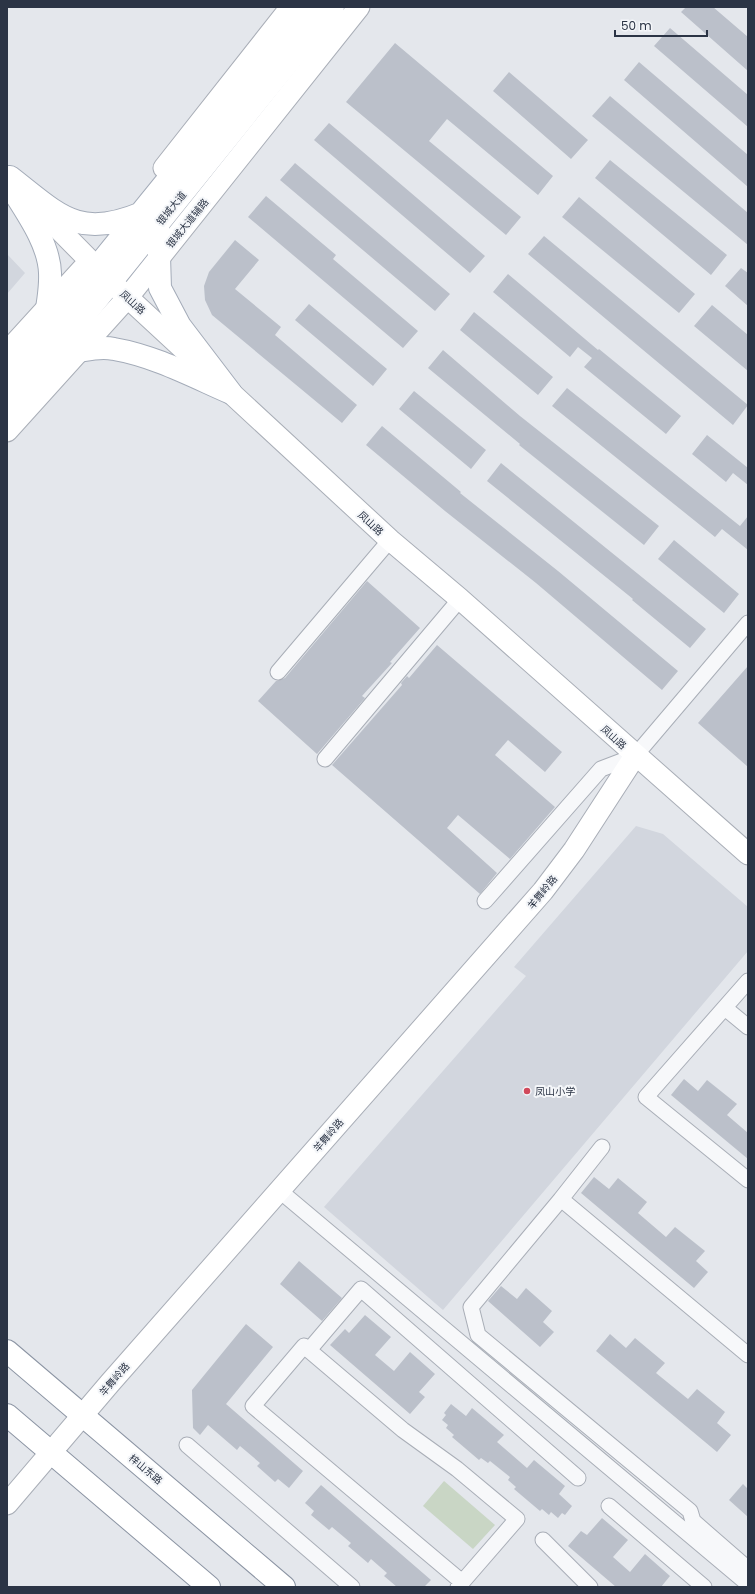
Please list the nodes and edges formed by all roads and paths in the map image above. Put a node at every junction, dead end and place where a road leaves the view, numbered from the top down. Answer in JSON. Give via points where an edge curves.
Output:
{"nodes":[{"id":1,"x":291,"y":7,"type":"edge"},
{"id":2,"x":308,"y":7,"type":"edge"},
{"id":3,"x":333,"y":7,"type":"edge"},
{"id":4,"x":359,"y":7,"type":"edge"},
{"id":5,"x":7,"y":176,"type":"edge"},
{"id":6,"x":7,"y":181,"type":"edge"},
{"id":7,"x":150,"y":219,"type":"junction"},
{"id":8,"x":121,"y":222,"type":"junction"},
{"id":9,"x":160,"y":257,"type":"junction"},
{"id":10,"x":100,"y":270,"type":"junction"},
{"id":11,"x":128,"y":297,"type":"junction"},
{"id":12,"x":47,"y":308,"type":"junction"},
{"id":13,"x":42,"y":337,"type":"junction"},
{"id":14,"x":80,"y":351,"type":"junction"},
{"id":15,"x":7,"y":352,"type":"edge"},
{"id":16,"x":48,"y":359,"type":"junction"},
{"id":17,"x":7,"y":378,"type":"edge"},
{"id":18,"x":231,"y":393,"type":"junction"},
{"id":19,"x":7,"y":406,"type":"edge"},
{"id":20,"x":7,"y":431,"type":"edge"},
{"id":21,"x":390,"y":540,"type":"junction"},
{"id":22,"x":460,"y":599,"type":"junction"},
{"id":23,"x":748,"y":623,"type":"edge"},
{"id":24,"x":278,"y":672,"type":"dead end"},
{"id":25,"x":635,"y":756,"type":"junction"},
{"id":26,"x":325,"y":759,"type":"dead end"},
{"id":27,"x":748,"y":854,"type":"edge"},
{"id":28,"x":485,"y":901,"type":"dead end"},
{"id":29,"x":748,"y":981,"type":"edge"},
{"id":30,"x":725,"y":1008,"type":"junction"},
{"id":31,"x":748,"y":1027,"type":"edge"},
{"id":32,"x":602,"y":1147,"type":"dead end"},
{"id":33,"x":748,"y":1180,"type":"edge"},
{"id":34,"x":280,"y":1190,"type":"junction"},
{"id":35,"x":561,"y":1199,"type":"junction"},
{"id":36,"x":309,"y":1350,"type":"junction"},
{"id":37,"x":7,"y":1352,"type":"edge"},
{"id":38,"x":748,"y":1355,"type":"edge"},
{"id":39,"x":7,"y":1415,"type":"edge"},
{"id":40,"x":82,"y":1416,"type":"junction"},
{"id":41,"x":187,"y":1445,"type":"dead end"},
{"id":42,"x":51,"y":1452,"type":"junction"},
{"id":43,"x":578,"y":1478,"type":"dead end"},
{"id":44,"x":7,"y":1504,"type":"edge"},
{"id":45,"x":609,"y":1506,"type":"dead end"},
{"id":46,"x":543,"y":1540,"type":"dead end"},
{"id":47,"x":748,"y":1569,"type":"edge"},
{"id":48,"x":460,"y":1584,"type":"edge"},
{"id":49,"x":748,"y":1584,"type":"edge"},
{"id":50,"x":209,"y":1587,"type":"edge"},
{"id":51,"x":284,"y":1587,"type":"edge"},
{"id":52,"x":352,"y":1587,"type":"edge"},
{"id":53,"x":590,"y":1587,"type":"edge"},
{"id":54,"x":704,"y":1587,"type":"edge"}],
"edges":[{"from":1,"to":8,"type":"street"},
{"from":2,"to":7,"type":"main road","name":"银城大道"},
{"from":3,"to":7,"type":"main road","name":"银城大道"},
{"from":4,"to":9,"type":"street","name":"银城大道辅路"},
{"from":5,"to":8,"type":"main road","via":[[59,216],[87,225]]},
{"from":5,"to":10,"type":"street","name":"凤山路"},
{"from":6,"to":12,"type":"main road","via":[[41,238],[50,272]]},
{"from":7,"to":8,"type":"main road"},
{"from":7,"to":9,"type":"main road"},
{"from":7,"to":10,"type":"main road","name":"银城大道"},
{"from":8,"to":10,"type":"street"},
{"from":9,"to":11,"type":"street","name":"银城大道辅路"},
{"from":9,"to":18,"type":"main road","via":[[160,288],[180,326]]},
{"from":10,"to":11,"type":"street","name":"凤山路"},
{"from":10,"to":12,"type":"street"},
{"from":10,"to":13,"type":"main road","name":"银城大道"},
{"from":10,"to":16,"type":"main road","name":"银城大道"},
{"from":11,"to":14,"type":"street","name":"银城大道辅路"},
{"from":11,"to":18,"type":"street","name":"凤山路"},
{"from":12,"to":13,"type":"main road"},
{"from":12,"to":15,"type":"street"},
{"from":13,"to":17,"type":"main road","name":"银城大道"},
{"from":14,"to":16,"type":"main road"},
{"from":14,"to":18,"type":"main road","via":[[113,348],[160,362]]},
{"from":14,"to":20,"type":"street","name":"银城大道辅路"},
{"from":16,"to":19,"type":"main road","name":"银城大道"},
{"from":18,"to":21,"type":"street","name":"凤山路"},
{"from":21,"to":22,"type":"street","name":"凤山路"},
{"from":21,"to":24,"type":"street"},
{"from":22,"to":25,"type":"street","name":"凤山路"},
{"from":22,"to":26,"type":"street"},
{"from":23,"to":25,"type":"street"},
{"from":25,"to":27,"type":"street","name":"凤山路"},
{"from":25,"to":28,"type":"street","via":[[601,769]]},
{"from":25,"to":34,"type":"street","name":"羊舞岭路","via":[[574,850],[543,891]]},
{"from":29,"to":30,"type":"street"},
{"from":30,"to":31,"type":"street"},
{"from":30,"to":33,"type":"street","via":[[646,1097]]},
{"from":32,"to":35,"type":"street"},
{"from":34,"to":40,"type":"street","name":"羊舞岭路"},
{"from":34,"to":49,"type":"street"},
{"from":35,"to":38,"type":"street"},
{"from":35,"to":47,"type":"street","via":[[471,1307],[478,1335],[690,1511],[693,1521]]},
{"from":36,"to":43,"type":"street","via":[[361,1289]]},
{"from":36,"to":48,"type":"street","via":[[403,1430],[457,1469],[517,1519]]},
{"from":36,"to":48,"type":"street","via":[[304,1346],[253,1406]]},
{"from":37,"to":40,"type":"main road","name":"梓山东路"},
{"from":39,"to":42,"type":"main road"},
{"from":40,"to":42,"type":"street","name":"羊舞岭路"},
{"from":40,"to":51,"type":"main road","name":"梓山东路"},
{"from":41,"to":52,"type":"street"},
{"from":42,"to":44,"type":"street","name":"羊舞岭路"},
{"from":42,"to":50,"type":"main road"},
{"from":45,"to":54,"type":"street"},
{"from":46,"to":53,"type":"street"}]}
